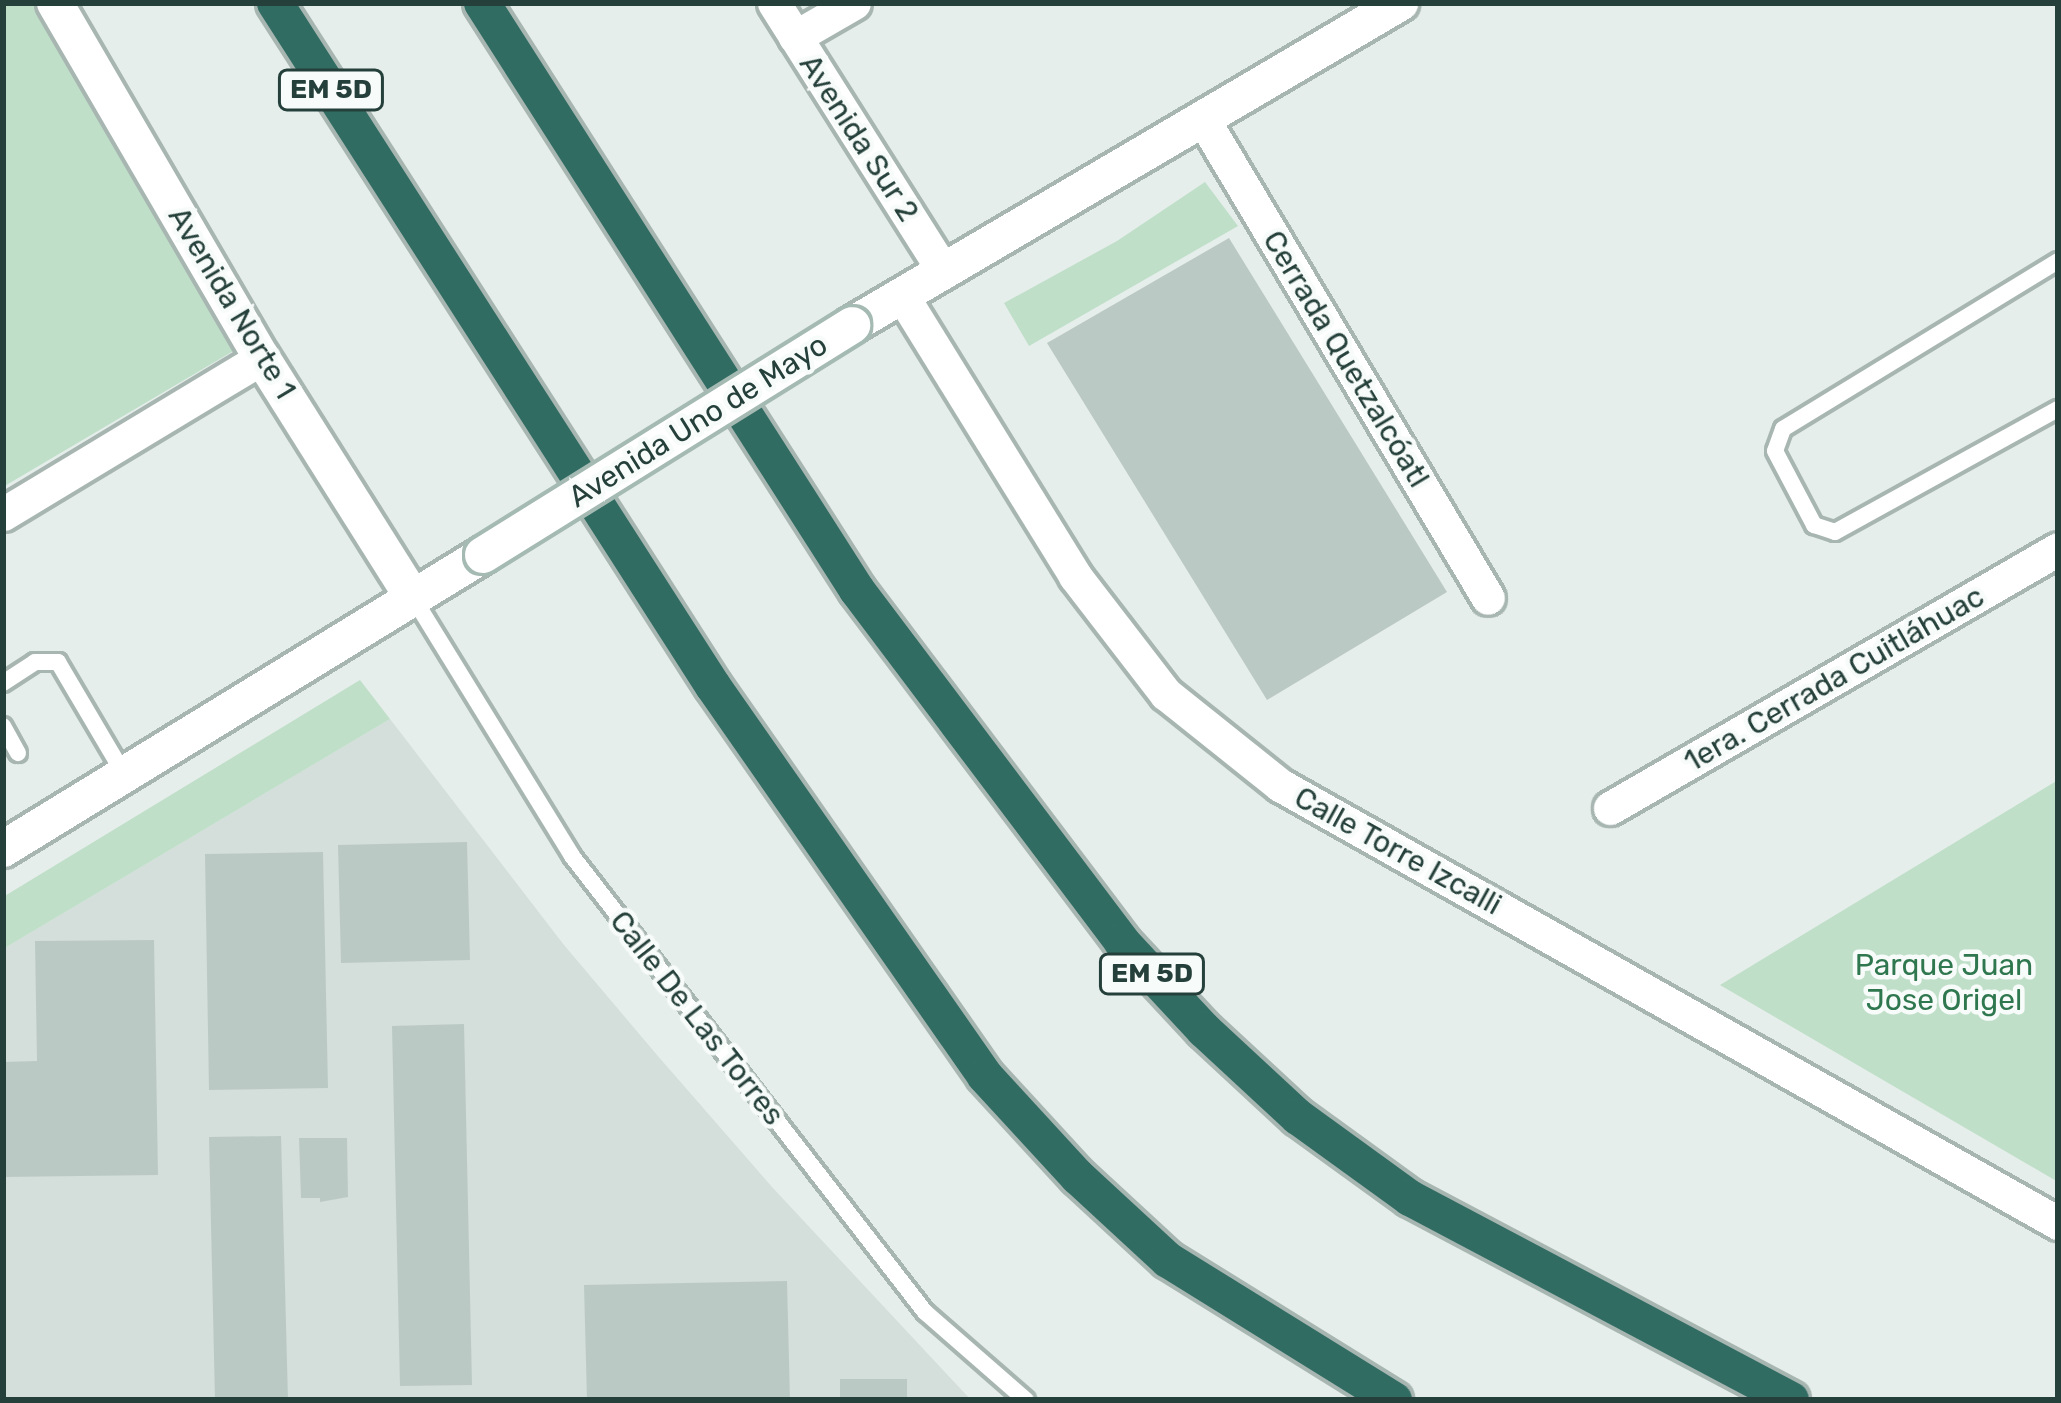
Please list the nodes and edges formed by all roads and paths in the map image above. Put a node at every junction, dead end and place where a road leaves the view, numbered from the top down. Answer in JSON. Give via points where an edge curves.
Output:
{"nodes":[{"id":1,"x":55,"y":3,"type":"edge"},
{"id":2,"x":275,"y":3,"type":"edge"},
{"id":3,"x":482,"y":3,"type":"edge"},
{"id":4,"x":774,"y":3,"type":"edge"},
{"id":5,"x":854,"y":3,"type":"edge"},
{"id":6,"x":1400,"y":3,"type":"edge"},
{"id":7,"x":795,"y":38,"type":"junction"},
{"id":8,"x":1203,"y":119,"type":"junction"},
{"id":9,"x":2058,"y":261,"type":"edge"},
{"id":10,"x":944,"y":272,"type":"junction"},
{"id":11,"x":903,"y":297,"type":"junction"},
{"id":12,"x":262,"y":358,"type":"junction"},
{"id":13,"x":2058,"y":410,"type":"edge"},
{"id":14,"x":3,"y":514,"type":"edge"},
{"id":15,"x":2058,"y":549,"type":"edge"},
{"id":16,"x":1488,"y":598,"type":"dead end"},
{"id":17,"x":414,"y":599,"type":"junction"},
{"id":18,"x":3,"y":683,"type":"edge"},
{"id":19,"x":3,"y":726,"type":"edge"},
{"id":20,"x":18,"y":753,"type":"dead end"},
{"id":21,"x":124,"y":775,"type":"junction"},
{"id":22,"x":1610,"y":808,"type":"dead end"},
{"id":23,"x":3,"y":850,"type":"edge"},
{"id":24,"x":2058,"y":1223,"type":"edge"},
{"id":25,"x":1025,"y":1400,"type":"edge"},
{"id":26,"x":1394,"y":1400,"type":"edge"},
{"id":27,"x":1791,"y":1400,"type":"edge"}],
"edges":[{"from":1,"to":12,"type":"main road","name":"Avenida Norte 1"},
{"from":2,"to":26,"type":"highway","number":"EM 5D","via":[[713,686],[985,1076],[1168,1260]]},
{"from":3,"to":27,"type":"highway","number":"EM 5D","via":[[856,590],[1122,942],[1190,1016],[1298,1117],[1410,1198]]},
{"from":4,"to":7,"type":"street","name":"Avenida Sur 2"},
{"from":5,"to":7,"type":"street"},
{"from":6,"to":8,"type":"main road","name":"Avenida Uno de Mayo"},
{"from":7,"to":10,"type":"street","name":"Avenida Sur 2"},
{"from":8,"to":10,"type":"main road","name":"Avenida Uno de Mayo"},
{"from":8,"to":16,"type":"street","name":"Cerrada Quetzalcóatl"},
{"from":9,"to":13,"type":"lane","via":[[1783,429],[1775,451],[1814,525],[1835,532]]},
{"from":10,"to":11,"type":"main road","name":"Avenida Uno de Mayo"},
{"from":11,"to":17,"type":"main road","name":"Avenida Uno de Mayo","bridge":true},
{"from":11,"to":24,"type":"street","name":"Calle Torre Izcalli","via":[[1075,576],[1166,694],[1280,785]]},
{"from":12,"to":14,"type":"street"},
{"from":12,"to":17,"type":"main road","name":"Avenida Norte 1"},
{"from":15,"to":22,"type":"street","name":"1era. Cerrada Cuitláhuac"},
{"from":17,"to":21,"type":"main road","name":"Avenida Uno de Mayo"},
{"from":17,"to":25,"type":"lane","name":"Calle De Las Torres","via":[[572,856],[925,1312]]},
{"from":18,"to":21,"type":"lane","via":[[35,662],[58,662]]},
{"from":19,"to":20,"type":"lane"},
{"from":21,"to":23,"type":"main road","name":"Avenida Uno de Mayo"}]}
